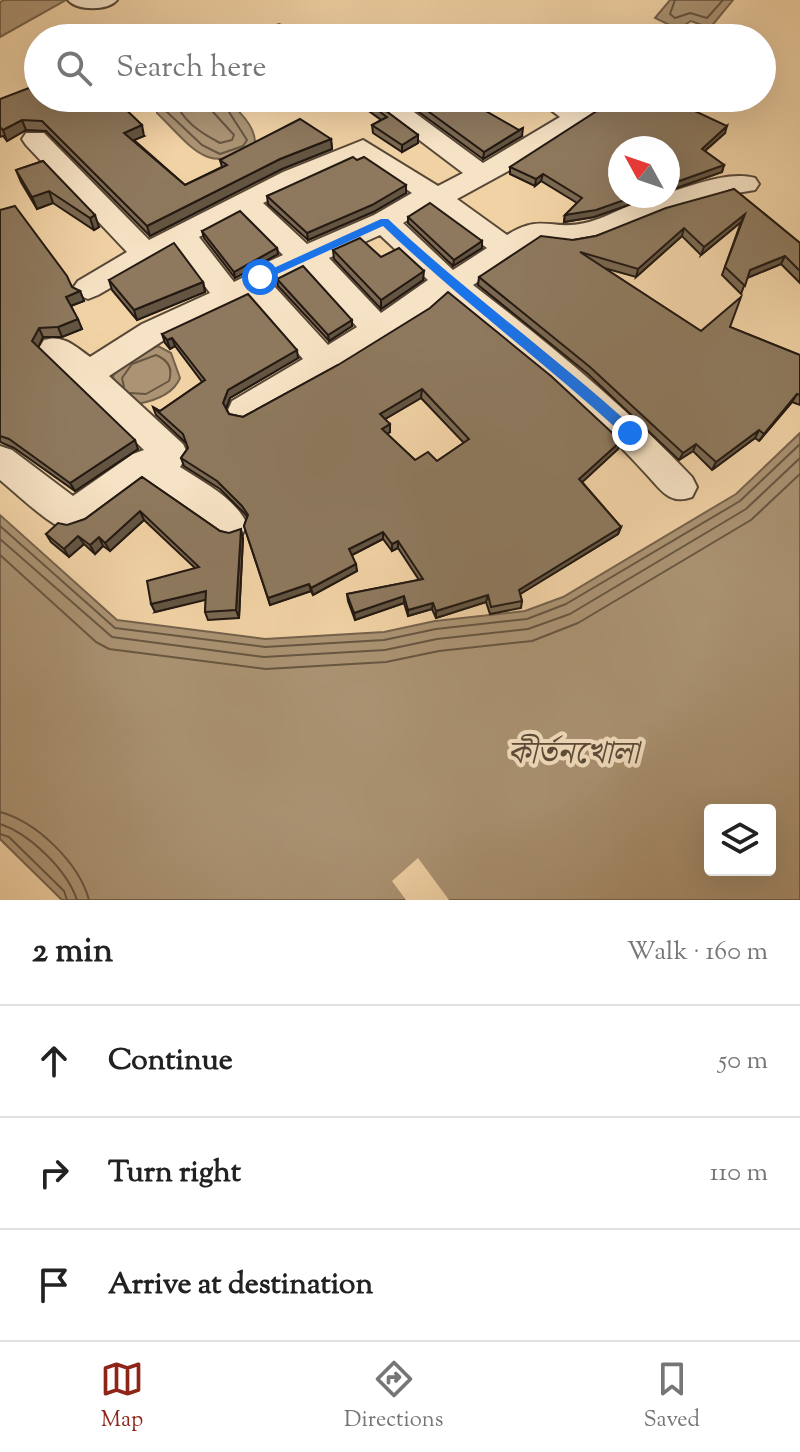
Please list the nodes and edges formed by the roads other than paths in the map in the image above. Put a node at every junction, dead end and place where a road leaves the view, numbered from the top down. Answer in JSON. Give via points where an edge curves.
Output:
{"nodes":[{"id":1,"x":106,"y":0,"type":"edge"},
{"id":2,"x":81,"y":1,"type":"edge"},
{"id":3,"x":398,"y":112,"type":"edge"},
{"id":4,"x":570,"y":112,"type":"edge"},
{"id":5,"x":586,"y":112,"type":"edge"},
{"id":6,"x":578,"y":117,"type":"junction"},
{"id":7,"x":35,"y":139,"type":"dead end"},
{"id":8,"x":482,"y":175,"type":"junction"},
{"id":9,"x":746,"y":184,"type":"dead end"},
{"id":10,"x":434,"y":196,"type":"junction"},
{"id":11,"x":245,"y":201,"type":"junction"},
{"id":12,"x":384,"y":222,"type":"junction"},
{"id":13,"x":181,"y":233,"type":"junction"},
{"id":14,"x":505,"y":249,"type":"junction"},
{"id":15,"x":145,"y":253,"type":"junction"},
{"id":16,"x":306,"y":255,"type":"junction"},
{"id":17,"x":450,"y":284,"type":"junction"},
{"id":18,"x":88,"y":288,"type":"dead end"},
{"id":19,"x":241,"y":290,"type":"junction"},
{"id":20,"x":378,"y":330,"type":"junction"},
{"id":21,"x":55,"y":348,"type":"dead end"},
{"id":22,"x":326,"y":362,"type":"junction"},
{"id":23,"x":89,"y":373,"type":"junction"},
{"id":24,"x":244,"y":410,"type":"dead end"},
{"id":25,"x":0,"y":460,"type":"edge"},
{"id":26,"x":154,"y":469,"type":"junction"},
{"id":27,"x":680,"y":487,"type":"dead end"},
{"id":28,"x":229,"y":524,"type":"dead end"}],
"edges":[{"from":1,"to":2,"type":"street"},
{"from":3,"to":8,"type":"street"},
{"from":4,"to":6,"type":"street"},
{"from":5,"to":6,"type":"street"},
{"from":6,"to":8,"type":"street"},
{"from":7,"to":15,"type":"street"},
{"from":8,"to":10,"type":"street"},
{"from":9,"to":14,"type":"street","via":[[652,207],[594,231],[534,231]]},
{"from":10,"to":11,"type":"street","via":[[363,148]]},
{"from":10,"to":12,"type":"street"},
{"from":10,"to":14,"type":"street"},
{"from":11,"to":13,"type":"street"},
{"from":11,"to":16,"type":"street"},
{"from":12,"to":16,"type":"street"},
{"from":12,"to":17,"type":"street"},
{"from":13,"to":15,"type":"street"},
{"from":13,"to":19,"type":"street"},
{"from":14,"to":17,"type":"street"},
{"from":15,"to":18,"type":"street"},
{"from":16,"to":19,"type":"street"},
{"from":16,"to":20,"type":"street"},
{"from":17,"to":20,"type":"street"},
{"from":17,"to":27,"type":"street","via":[[557,366]]},
{"from":19,"to":22,"type":"street"},
{"from":19,"to":23,"type":"street","via":[[153,332]]},
{"from":20,"to":22,"type":"street"},
{"from":21,"to":23,"type":"street"},
{"from":22,"to":24,"type":"street"},
{"from":23,"to":26,"type":"street","via":[[171,454]]},
{"from":25,"to":26,"type":"street","via":[[72,516],[145,464]]},
{"from":26,"to":28,"type":"street"}]}
